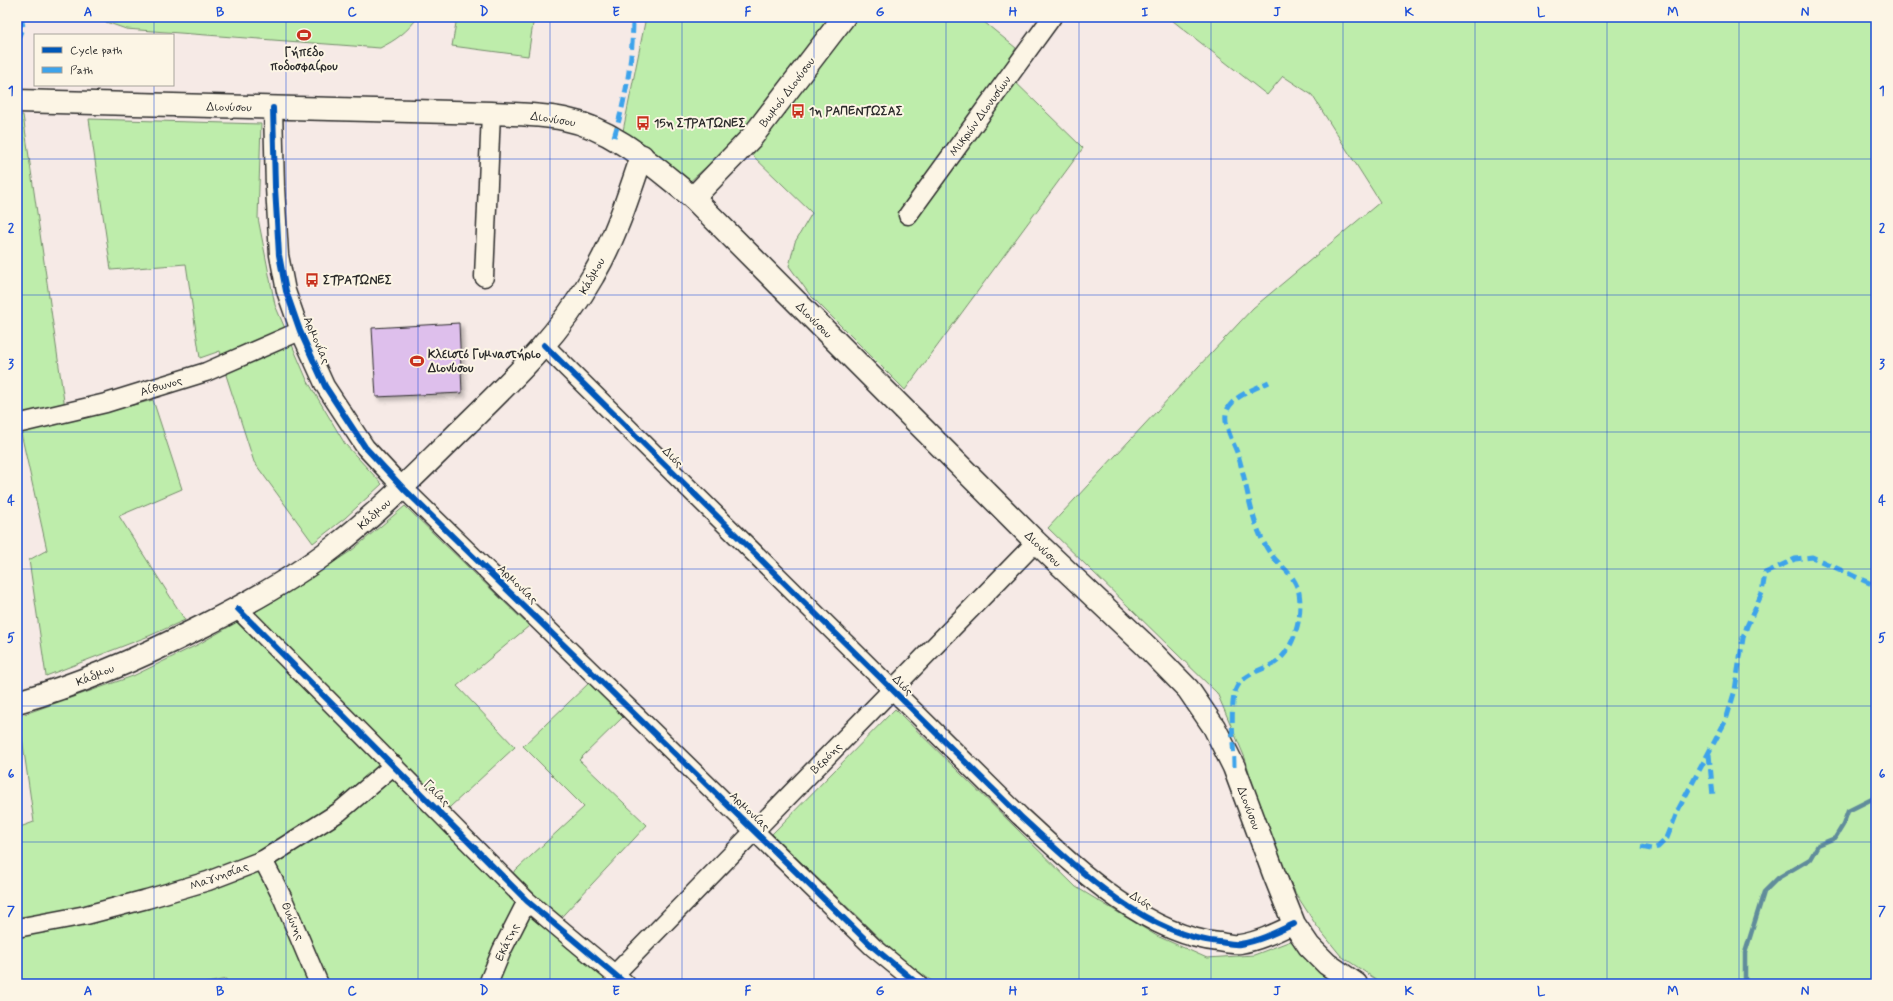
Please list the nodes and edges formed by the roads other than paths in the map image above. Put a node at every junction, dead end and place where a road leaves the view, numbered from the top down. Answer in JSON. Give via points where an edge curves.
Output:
{"nodes":[{"id":1,"x":844,"y":17,"type":"edge"},
{"id":2,"x":1052,"y":17,"type":"edge"},
{"id":3,"x":17,"y":101,"type":"edge"},
{"id":4,"x":273,"y":108,"type":"junction"},
{"id":5,"x":491,"y":113,"type":"junction"},
{"id":6,"x":642,"y":156,"type":"junction"},
{"id":7,"x":693,"y":198,"type":"junction"},
{"id":8,"x":908,"y":215,"type":"dead end"},
{"id":9,"x":484,"y":277,"type":"dead end"},
{"id":10,"x":300,"y":331,"type":"junction"},
{"id":11,"x":544,"y":345,"type":"junction"},
{"id":12,"x":17,"y":424,"type":"edge"},
{"id":13,"x":403,"y":488,"type":"junction"},
{"id":14,"x":1036,"y":542,"type":"junction"},
{"id":15,"x":238,"y":609,"type":"junction"},
{"id":16,"x":893,"y":690,"type":"junction"},
{"id":17,"x":17,"y":702,"type":"edge"},
{"id":18,"x":394,"y":765,"type":"junction"},
{"id":19,"x":754,"y":830,"type":"junction"},
{"id":20,"x":263,"y":860,"type":"junction"},
{"id":21,"x":527,"y":901,"type":"junction"},
{"id":22,"x":1294,"y":924,"type":"junction"},
{"id":23,"x":17,"y":928,"type":"edge"},
{"id":24,"x":621,"y":979,"type":"edge"},
{"id":25,"x":319,"y":984,"type":"edge"},
{"id":26,"x":488,"y":984,"type":"edge"},
{"id":27,"x":918,"y":984,"type":"edge"},
{"id":28,"x":1356,"y":984,"type":"edge"}],
"edges":[{"from":1,"to":7,"type":"main road","name":"Βωμού Διονύσου","via":[[752,137]]},
{"from":2,"to":8,"type":"street","name":"Μικρών Διονυσίων"},
{"from":3,"to":4,"type":"main road","name":"Διονύσου"},
{"from":4,"to":5,"type":"main road","name":"Διονύσου"},
{"from":4,"to":10,"type":"street","name":"Αρμονίας","via":[[274,187],[279,255],[286,291]]},
{"from":5,"to":6,"type":"main road","name":"Διονύσου","via":[[544,116],[590,126],[614,137]]},
{"from":5,"to":9,"type":"street"},
{"from":6,"to":7,"type":"main road","name":"Διονύσου"},
{"from":6,"to":11,"type":"main road","name":"Κάδμου","via":[[611,240],[594,275],[573,310]]},
{"from":7,"to":14,"type":"main road","name":"Διονύσου"},
{"from":10,"to":12,"type":"street","name":"Αίθωνος","via":[[206,372],[106,403]]},
{"from":10,"to":13,"type":"street","name":"Αρμονίας","via":[[325,386],[365,447]]},
{"from":11,"to":13,"type":"main road","name":"Κάδμου"},
{"from":11,"to":16,"type":"street","name":"Διός"},
{"from":13,"to":15,"type":"main road","name":"Κάδμου","via":[[334,548]]},
{"from":13,"to":19,"type":"street","name":"Αρμονίας"},
{"from":14,"to":16,"type":"street","name":"Βερόης"},
{"from":14,"to":22,"type":"main road","name":"Διονύσου","via":[[1166,664],[1203,708],[1234,767]]},
{"from":15,"to":17,"type":"main road","name":"Κάδμου","via":[[154,651],[82,680]]},
{"from":15,"to":18,"type":"street","name":"Γαίας"},
{"from":16,"to":19,"type":"street","name":"Βερόης"},
{"from":16,"to":22,"type":"street","name":"Διός","via":[[1020,816],[1081,872],[1169,930],[1206,941],[1239,944],[1266,937]]},
{"from":18,"to":20,"type":"street","name":"Μαγνησίας","via":[[340,812]]},
{"from":18,"to":21,"type":"street","name":"Γαίας"},
{"from":19,"to":24,"type":"street","name":"Βερόης"},
{"from":19,"to":27,"type":"street","name":"Αρμονίας","via":[[873,947]]},
{"from":20,"to":23,"type":"street","name":"Μαγνησίας","via":[[208,881],[147,899],[86,915]]},
{"from":20,"to":25,"type":"street","name":"Θυώνης","via":[[292,919]]},
{"from":21,"to":24,"type":"street","name":"Γαίας"},
{"from":21,"to":26,"type":"street","name":"Εκάτης"},
{"from":22,"to":28,"type":"main road","name":"Διονύσου","via":[[1309,946],[1328,964]]}]}
